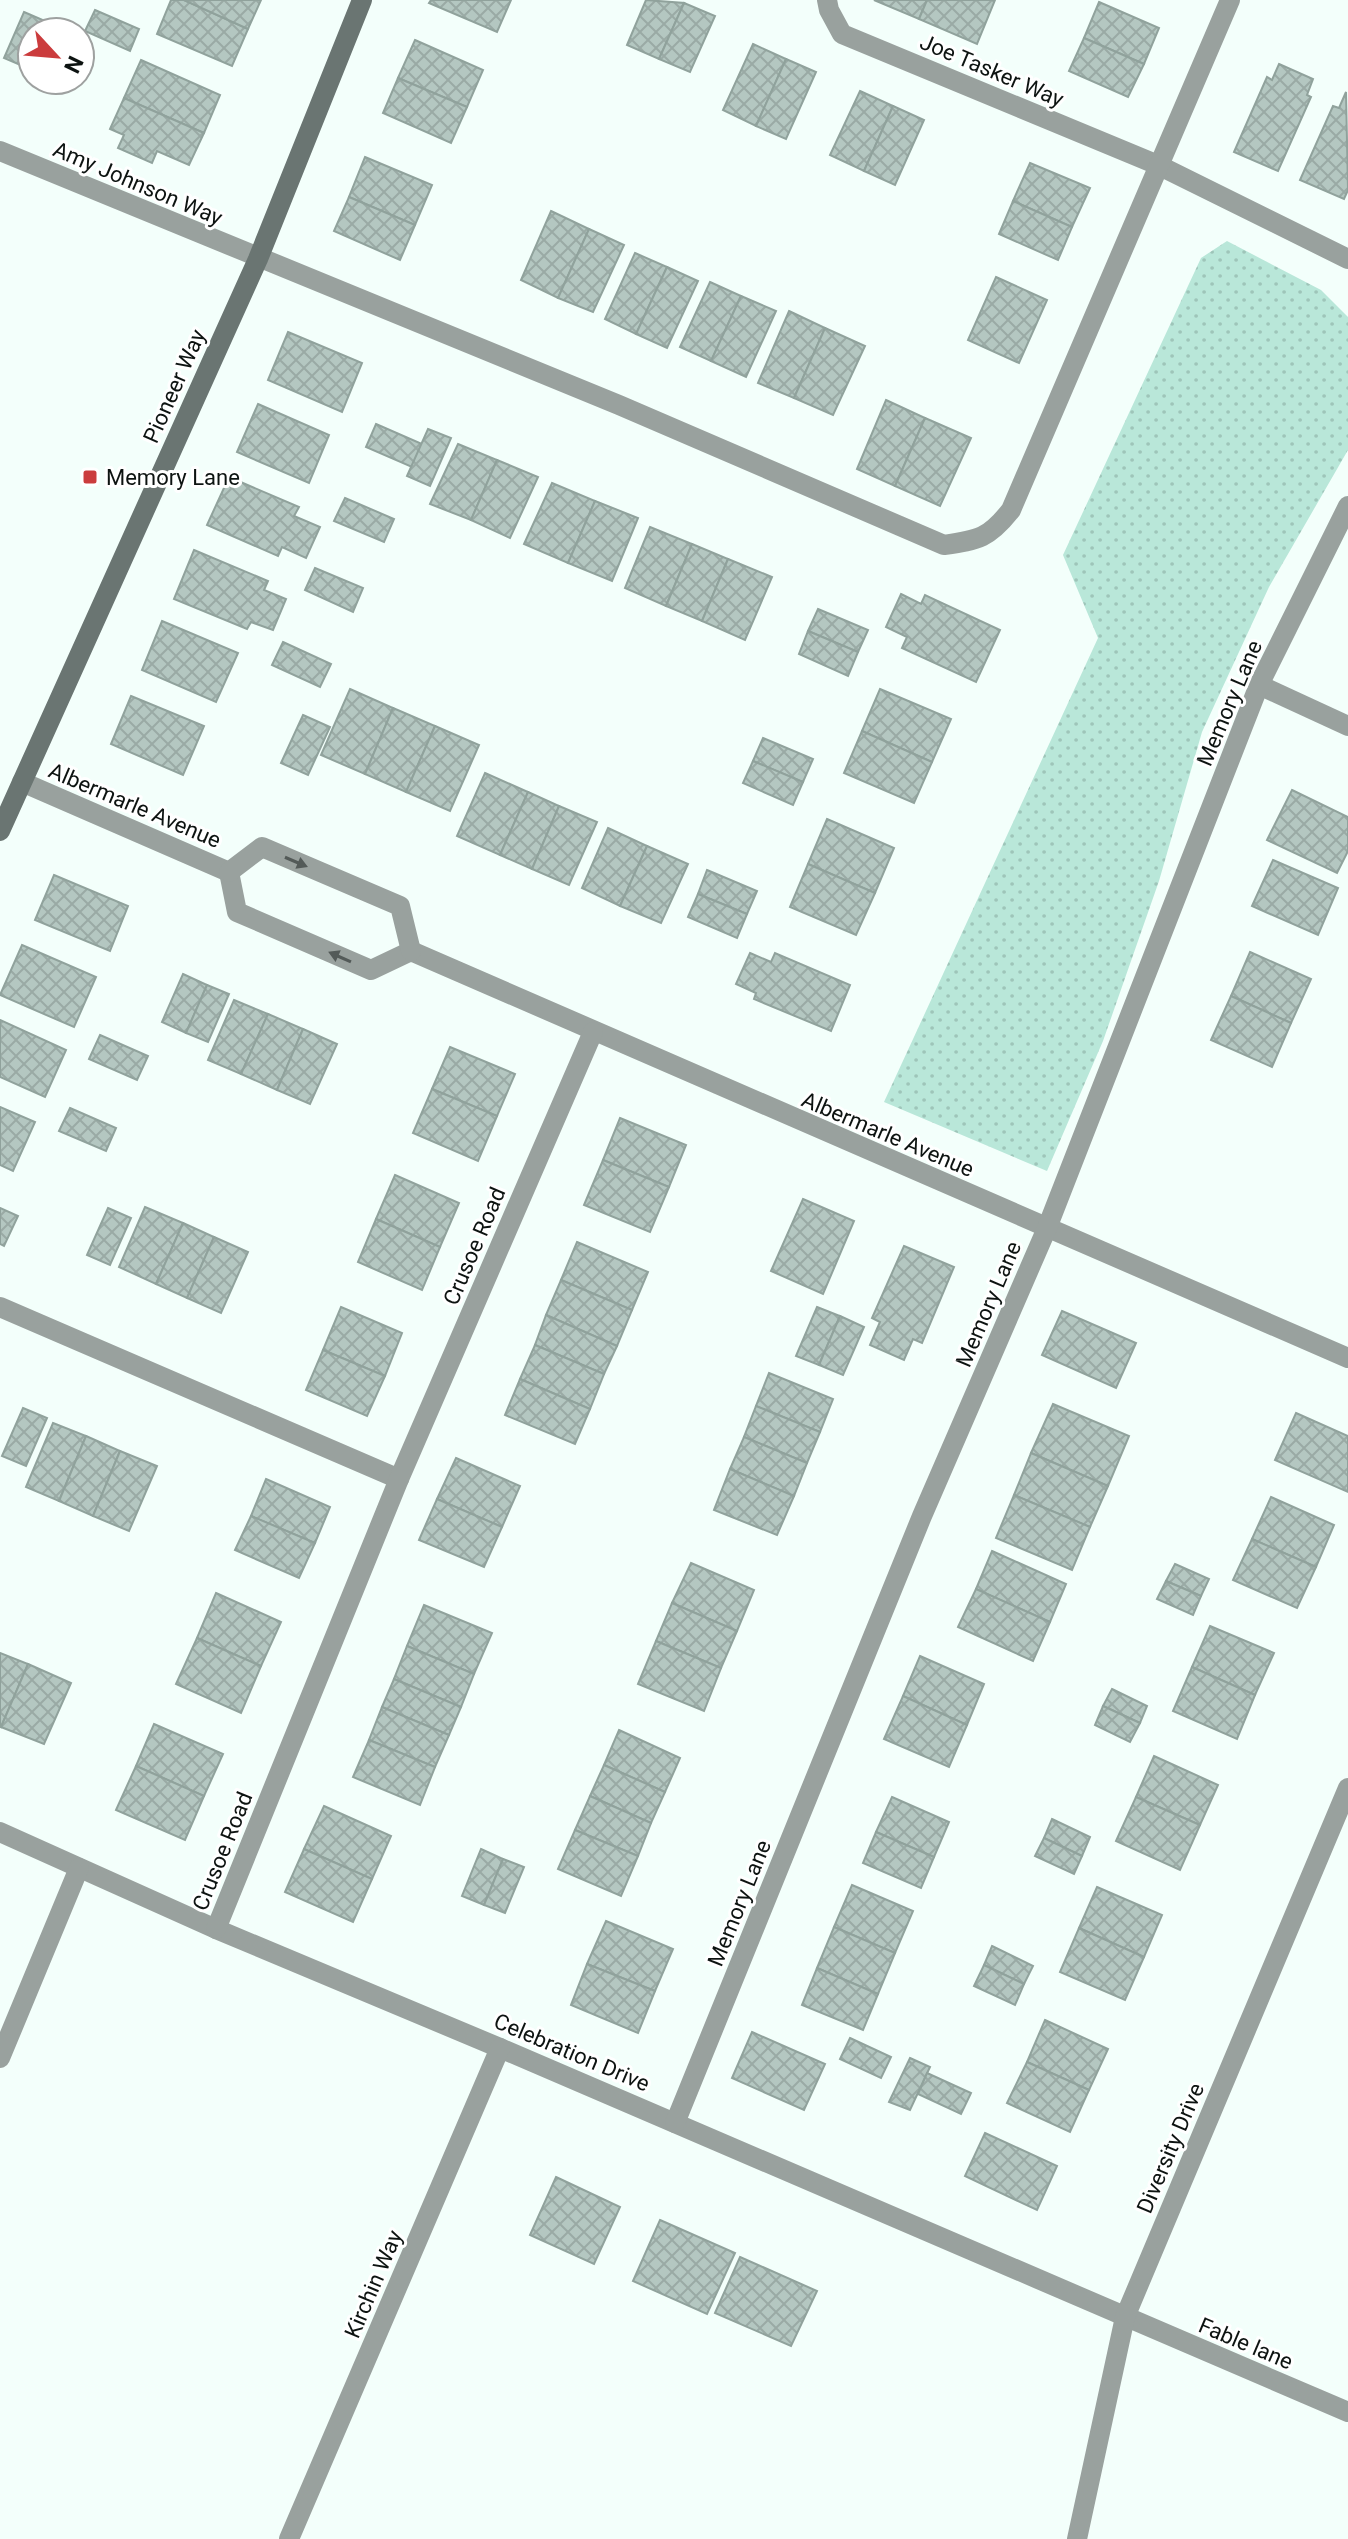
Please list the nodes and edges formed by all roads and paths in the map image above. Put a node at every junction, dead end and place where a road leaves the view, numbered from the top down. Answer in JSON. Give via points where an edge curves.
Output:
{"nodes":[{"id":1,"x":362,"y":0,"type":"edge"},
{"id":2,"x":827,"y":0,"type":"edge"},
{"id":3,"x":1230,"y":0,"type":"edge"},
{"id":4,"x":0,"y":151,"type":"edge"},
{"id":5,"x":1158,"y":165,"type":"junction"},
{"id":6,"x":258,"y":259,"type":"junction"},
{"id":7,"x":1348,"y":259,"type":"edge"},
{"id":8,"x":1348,"y":506,"type":"edge"},
{"id":9,"x":1259,"y":685,"type":"junction"},
{"id":10,"x":1348,"y":726,"type":"edge"},
{"id":11,"x":22,"y":782,"type":"junction"},
{"id":12,"x":0,"y":831,"type":"edge"},
{"id":13,"x":229,"y":872,"type":"junction"},
{"id":14,"x":411,"y":951,"type":"junction"},
{"id":15,"x":593,"y":1032,"type":"junction"},
{"id":16,"x":1047,"y":1228,"type":"junction"},
{"id":17,"x":0,"y":1307,"type":"edge"},
{"id":18,"x":1348,"y":1358,"type":"edge"},
{"id":19,"x":399,"y":1479,"type":"junction"},
{"id":20,"x":1348,"y":1788,"type":"edge"},
{"id":21,"x":0,"y":1832,"type":"edge"},
{"id":22,"x":79,"y":1868,"type":"junction"},
{"id":23,"x":216,"y":1929,"type":"junction"},
{"id":24,"x":500,"y":2048,"type":"junction"},
{"id":25,"x":0,"y":2058,"type":"edge"},
{"id":26,"x":675,"y":2123,"type":"junction"},
{"id":27,"x":1125,"y":2317,"type":"junction"},
{"id":28,"x":1348,"y":2412,"type":"edge"},
{"id":29,"x":289,"y":2539,"type":"edge"},
{"id":30,"x":1077,"y":2539,"type":"edge"}],
"edges":[{"from":1,"to":6,"type":"street","name":"Pioneer Way"},
{"from":2,"to":5,"type":"street","name":"Joe Tasker Way","via":[[842,34]]},
{"from":3,"to":5,"type":"street"},
{"from":4,"to":6,"type":"street","name":"Amy Johnson Way"},
{"from":5,"to":6,"type":"street","via":[[1011,510],[984,538],[944,545],[619,405]]},
{"from":5,"to":7,"type":"street"},
{"from":6,"to":11,"type":"street","name":"Pioneer Way"},
{"from":8,"to":9,"type":"street","name":"Memory Lane"},
{"from":9,"to":10,"type":"street"},
{"from":9,"to":16,"type":"street","name":"Memory Lane"},
{"from":11,"to":12,"type":"street","name":"Pioneer Way"},
{"from":11,"to":13,"type":"street","name":"Albermarle Avenue"},
{"from":14,"to":13,"type":"street","name":"Albermarle Avenue","one_way":true,"via":[[371,970],[344,959],[237,912]]},
{"from":13,"to":14,"type":"street","name":"Albermarle Avenue","one_way":true,"via":[[262,847],[400,906]]},
{"from":14,"to":15,"type":"street","name":"Albermarle Avenue"},
{"from":15,"to":16,"type":"street","name":"Albermarle Avenue"},
{"from":15,"to":19,"type":"street","name":"Crusoe Road"},
{"from":16,"to":18,"type":"street","name":"Albermarle Avenue"},
{"from":16,"to":26,"type":"street","name":"Memory Lane","via":[[922,1516]]},
{"from":17,"to":19,"type":"street"},
{"from":19,"to":23,"type":"street","name":"Crusoe Road"},
{"from":20,"to":27,"type":"street","name":"Diversity Drive"},
{"from":21,"to":22,"type":"street","name":"Celebration Drive"},
{"from":22,"to":23,"type":"street","name":"Celebration Drive"},
{"from":22,"to":25,"type":"street"},
{"from":23,"to":24,"type":"street","name":"Celebration Drive"},
{"from":24,"to":26,"type":"street","name":"Celebration Drive"},
{"from":24,"to":29,"type":"street","name":"Kirchin Way"},
{"from":26,"to":27,"type":"street","name":"Celebration Drive"},
{"from":27,"to":28,"type":"street","name":"Fable lane"},
{"from":27,"to":30,"type":"street","name":"Diversity Drive"}]}
